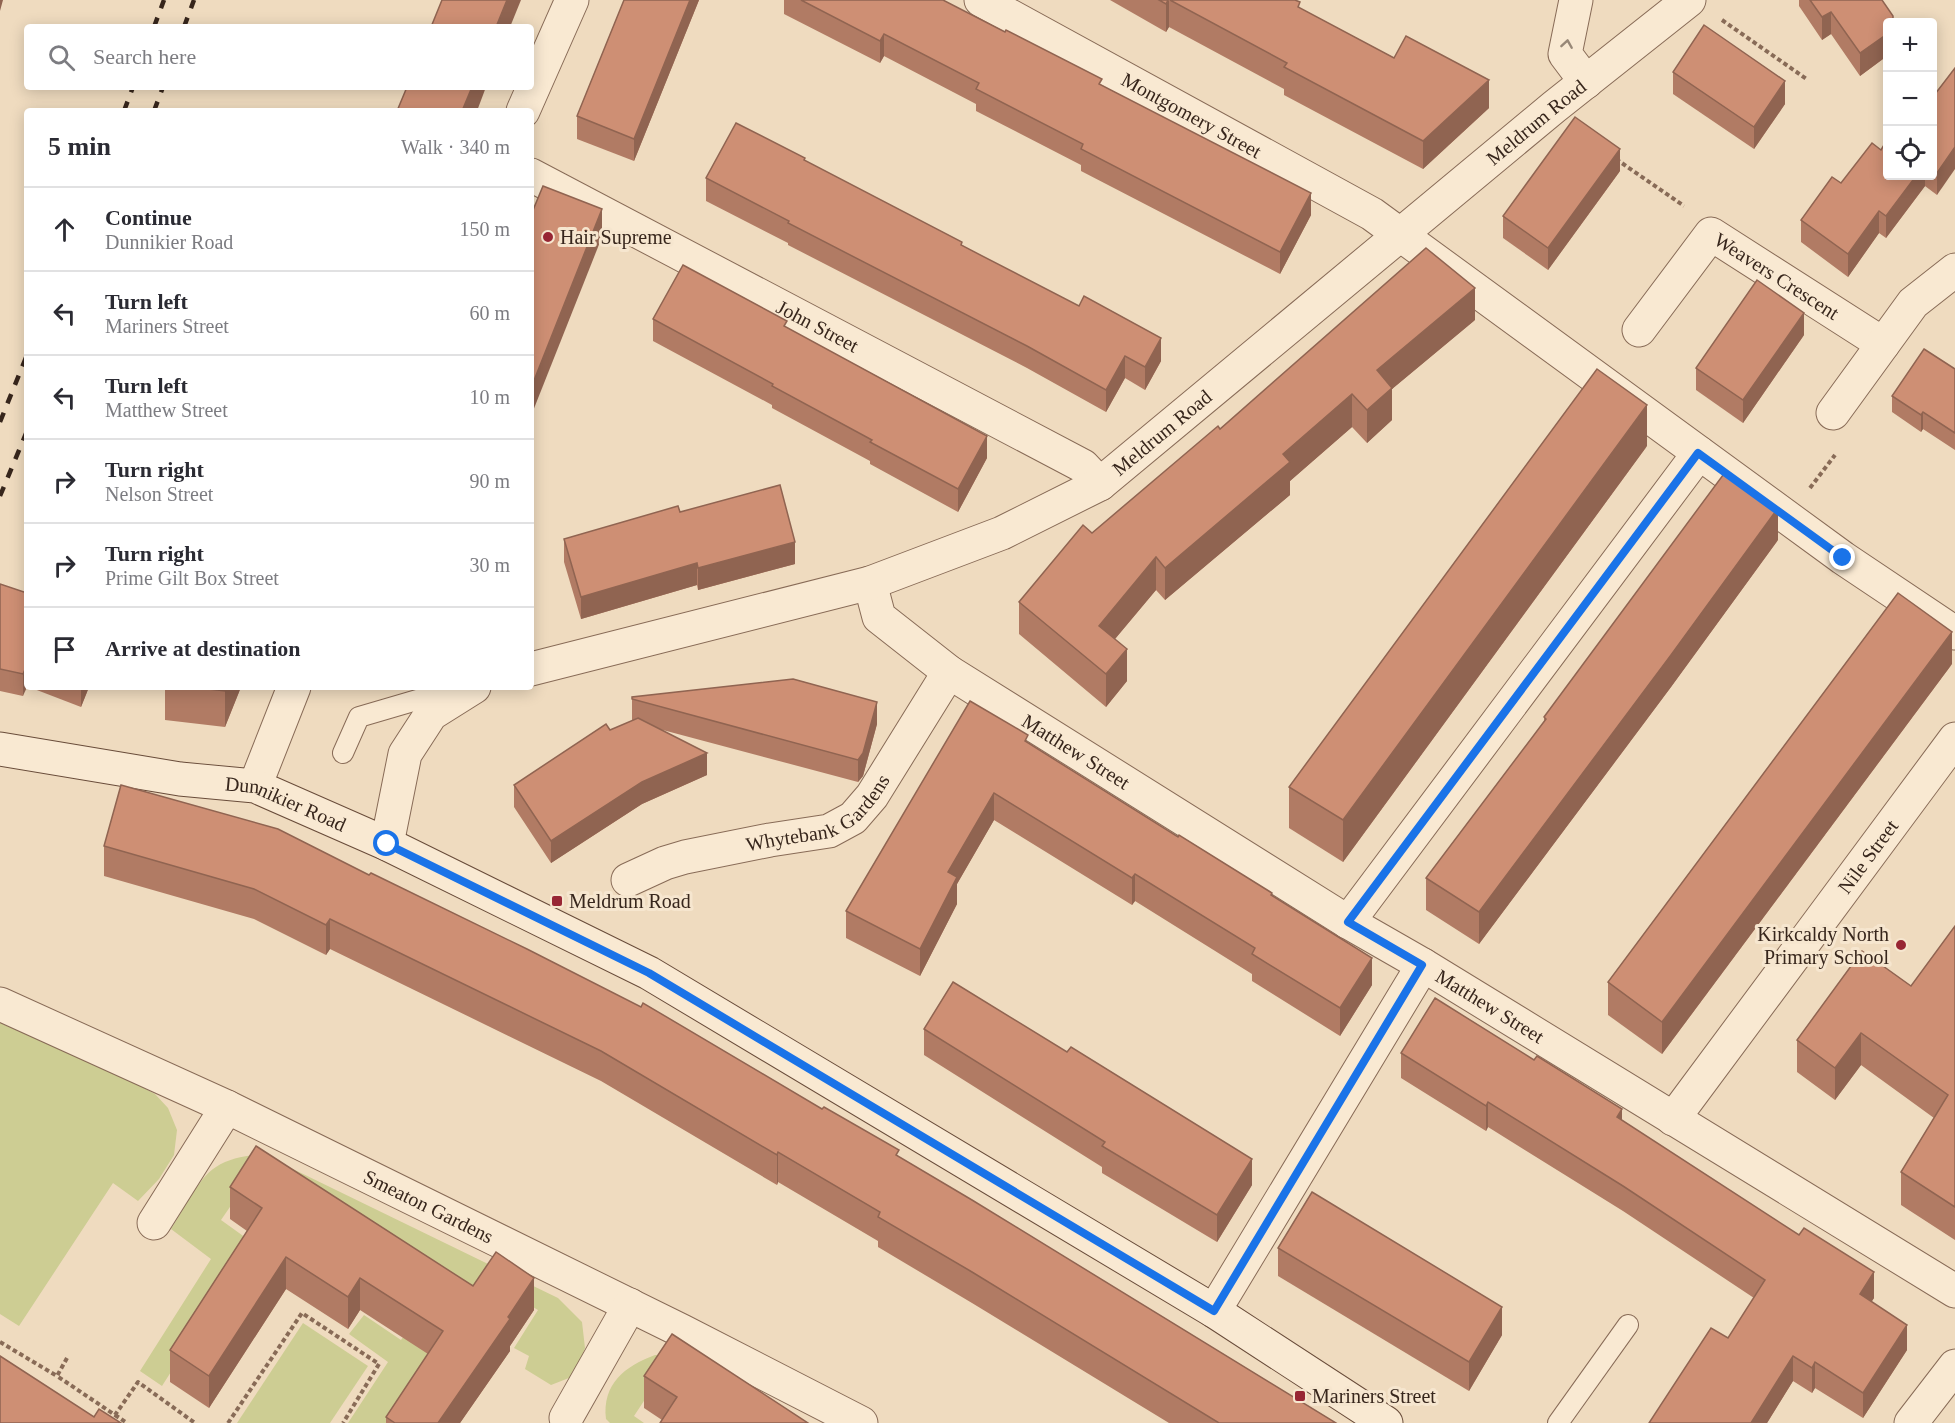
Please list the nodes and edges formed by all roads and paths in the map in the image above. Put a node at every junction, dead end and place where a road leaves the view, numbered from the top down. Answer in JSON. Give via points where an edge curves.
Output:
{"nodes":[{"id":1,"x":572,"y":0,"type":"edge"},
{"id":2,"x":981,"y":0,"type":"edge"},
{"id":3,"x":1576,"y":0,"type":"edge"},
{"id":4,"x":1689,"y":0,"type":"edge"},
{"id":5,"x":1722,"y":20,"type":"dead end"},
{"id":6,"x":1808,"y":80,"type":"dead end"},
{"id":7,"x":1586,"y":82,"type":"junction"},
{"id":8,"x":534,"y":86,"type":"edge"},
{"id":9,"x":532,"y":90,"type":"edge"},
{"id":10,"x":524,"y":108,"type":"edge"},
{"id":11,"x":1611,"y":155,"type":"edge"},
{"id":12,"x":534,"y":177,"type":"edge"},
{"id":13,"x":1686,"y":208,"type":"dead end"},
{"id":14,"x":1401,"y":234,"type":"junction"},
{"id":15,"x":1955,"y":270,"type":"edge"},
{"id":16,"x":1639,"y":330,"type":"dead end"},
{"id":17,"x":1883,"y":344,"type":"junction"},
{"id":18,"x":1833,"y":413,"type":"dead end"},
{"id":19,"x":1698,"y":453,"type":"junction"},
{"id":20,"x":1836,"y":455,"type":"dead end"},
{"id":21,"x":1100,"y":484,"type":"junction"},
{"id":22,"x":1807,"y":491,"type":"dead end"},
{"id":23,"x":870,"y":583,"type":"junction"},
{"id":24,"x":1955,"y":633,"type":"edge"},
{"id":25,"x":534,"y":668,"type":"edge"},
{"id":26,"x":949,"y":672,"type":"junction"},
{"id":27,"x":293,"y":690,"type":"edge"},
{"id":28,"x":453,"y":690,"type":"edge"},
{"id":29,"x":469,"y":690,"type":"edge"},
{"id":30,"x":1955,"y":739,"type":"edge"},
{"id":31,"x":0,"y":749,"type":"edge"},
{"id":32,"x":343,"y":753,"type":"dead end"},
{"id":33,"x":255,"y":786,"type":"junction"},
{"id":34,"x":387,"y":844,"type":"junction"},
{"id":35,"x":628,"y":880,"type":"dead end"},
{"id":36,"x":1348,"y":922,"type":"junction"},
{"id":37,"x":1422,"y":965,"type":"junction"},
{"id":38,"x":0,"y":1004,"type":"edge"},
{"id":39,"x":227,"y":1107,"type":"junction"},
{"id":40,"x":1673,"y":1119,"type":"junction"},
{"id":41,"x":154,"y":1223,"type":"dead end"},
{"id":42,"x":1955,"y":1292,"type":"edge"},
{"id":43,"x":630,"y":1305,"type":"junction"},
{"id":44,"x":1214,"y":1311,"type":"junction"},
{"id":45,"x":1628,"y":1324,"type":"dead end"},
{"id":46,"x":0,"y":1342,"type":"edge"},
{"id":47,"x":67,"y":1358,"type":"dead end"},
{"id":48,"x":1955,"y":1365,"type":"edge"},
{"id":49,"x":57,"y":1376,"type":"junction"},
{"id":50,"x":115,"y":1415,"type":"junction"},
{"id":51,"x":566,"y":1418,"type":"dead end"},
{"id":52,"x":127,"y":1423,"type":"edge"},
{"id":53,"x":195,"y":1423,"type":"edge"},
{"id":54,"x":228,"y":1423,"type":"edge"},
{"id":55,"x":343,"y":1423,"type":"edge"},
{"id":56,"x":861,"y":1423,"type":"edge"},
{"id":57,"x":1386,"y":1423,"type":"edge"},
{"id":58,"x":1558,"y":1423,"type":"edge"},
{"id":59,"x":1911,"y":1423,"type":"edge"}],
"edges":[{"from":1,"to":8,"type":"street"},
{"from":2,"to":14,"type":"street","name":"Montgomery Street","via":[[1362,208]]},
{"from":7,"to":3,"type":"street","one_way":true,"via":[[1565,54]]},
{"from":4,"to":7,"type":"street","name":"Meldrum Road"},
{"from":5,"to":6,"type":"path"},
{"from":7,"to":14,"type":"street","name":"Meldrum Road"},
{"from":9,"to":10,"type":"street"},
{"from":11,"to":13,"type":"path"},
{"from":12,"to":21,"type":"street","name":"John Street","via":[[1083,466]]},
{"from":14,"to":19,"type":"street","name":"Montgomery Street"},
{"from":14,"to":21,"type":"street","name":"Meldrum Road"},
{"from":15,"to":17,"type":"street","via":[[1913,303]]},
{"from":16,"to":17,"type":"street","name":"Weavers Crescent","via":[[1711,234]]},
{"from":17,"to":18,"type":"street"},
{"from":19,"to":24,"type":"street","name":"Montgomery Street"},
{"from":19,"to":36,"type":"street"},
{"from":20,"to":22,"type":"path"},
{"from":21,"to":23,"type":"street","name":"Meldrum Road","via":[[1002,533]]},
{"from":23,"to":25,"type":"street","name":"Meldrum Road"},
{"from":23,"to":26,"type":"street","name":"Matthew Street","via":[[879,617]]},
{"from":26,"to":35,"type":"street","name":"Whytebank Gardens","via":[[872,796],[853,818],[829,831],[685,857]]},
{"from":26,"to":36,"type":"street","name":"Matthew Street"},
{"from":27,"to":33,"type":"street"},
{"from":28,"to":32,"type":"lane","via":[[359,717]]},
{"from":29,"to":34,"type":"street","via":[[431,714],[405,754]]},
{"from":30,"to":40,"type":"street","name":"Nile Street"},
{"from":31,"to":33,"type":"street","name":"Dunnikier Road","via":[[180,779]]},
{"from":33,"to":34,"type":"street","name":"Dunnikier Road"},
{"from":34,"to":44,"type":"street","name":"Dunnikier Road","via":[[649,973]]},
{"from":36,"to":37,"type":"street","name":"Matthew Street"},
{"from":37,"to":40,"type":"street","name":"Matthew Street"},
{"from":37,"to":44,"type":"street"},
{"from":38,"to":39,"type":"street","name":"Smeaton Gardens"},
{"from":39,"to":41,"type":"street"},
{"from":39,"to":43,"type":"street","name":"Smeaton Gardens"},
{"from":40,"to":42,"type":"street","name":"Matthew Street"},
{"from":43,"to":51,"type":"street"},
{"from":43,"to":56,"type":"street","name":"Smeaton Gardens"},
{"from":44,"to":57,"type":"street","name":"Dunnikier Road"},
{"from":45,"to":58,"type":"lane"},
{"from":46,"to":49,"type":"path"},
{"from":47,"to":49,"type":"path"},
{"from":48,"to":59,"type":"street"},
{"from":49,"to":50,"type":"path"},
{"from":50,"to":52,"type":"path"},
{"from":50,"to":53,"type":"path","via":[[138,1383]]},
{"from":54,"to":55,"type":"path","via":[[302,1313],[379,1364]]}]}
